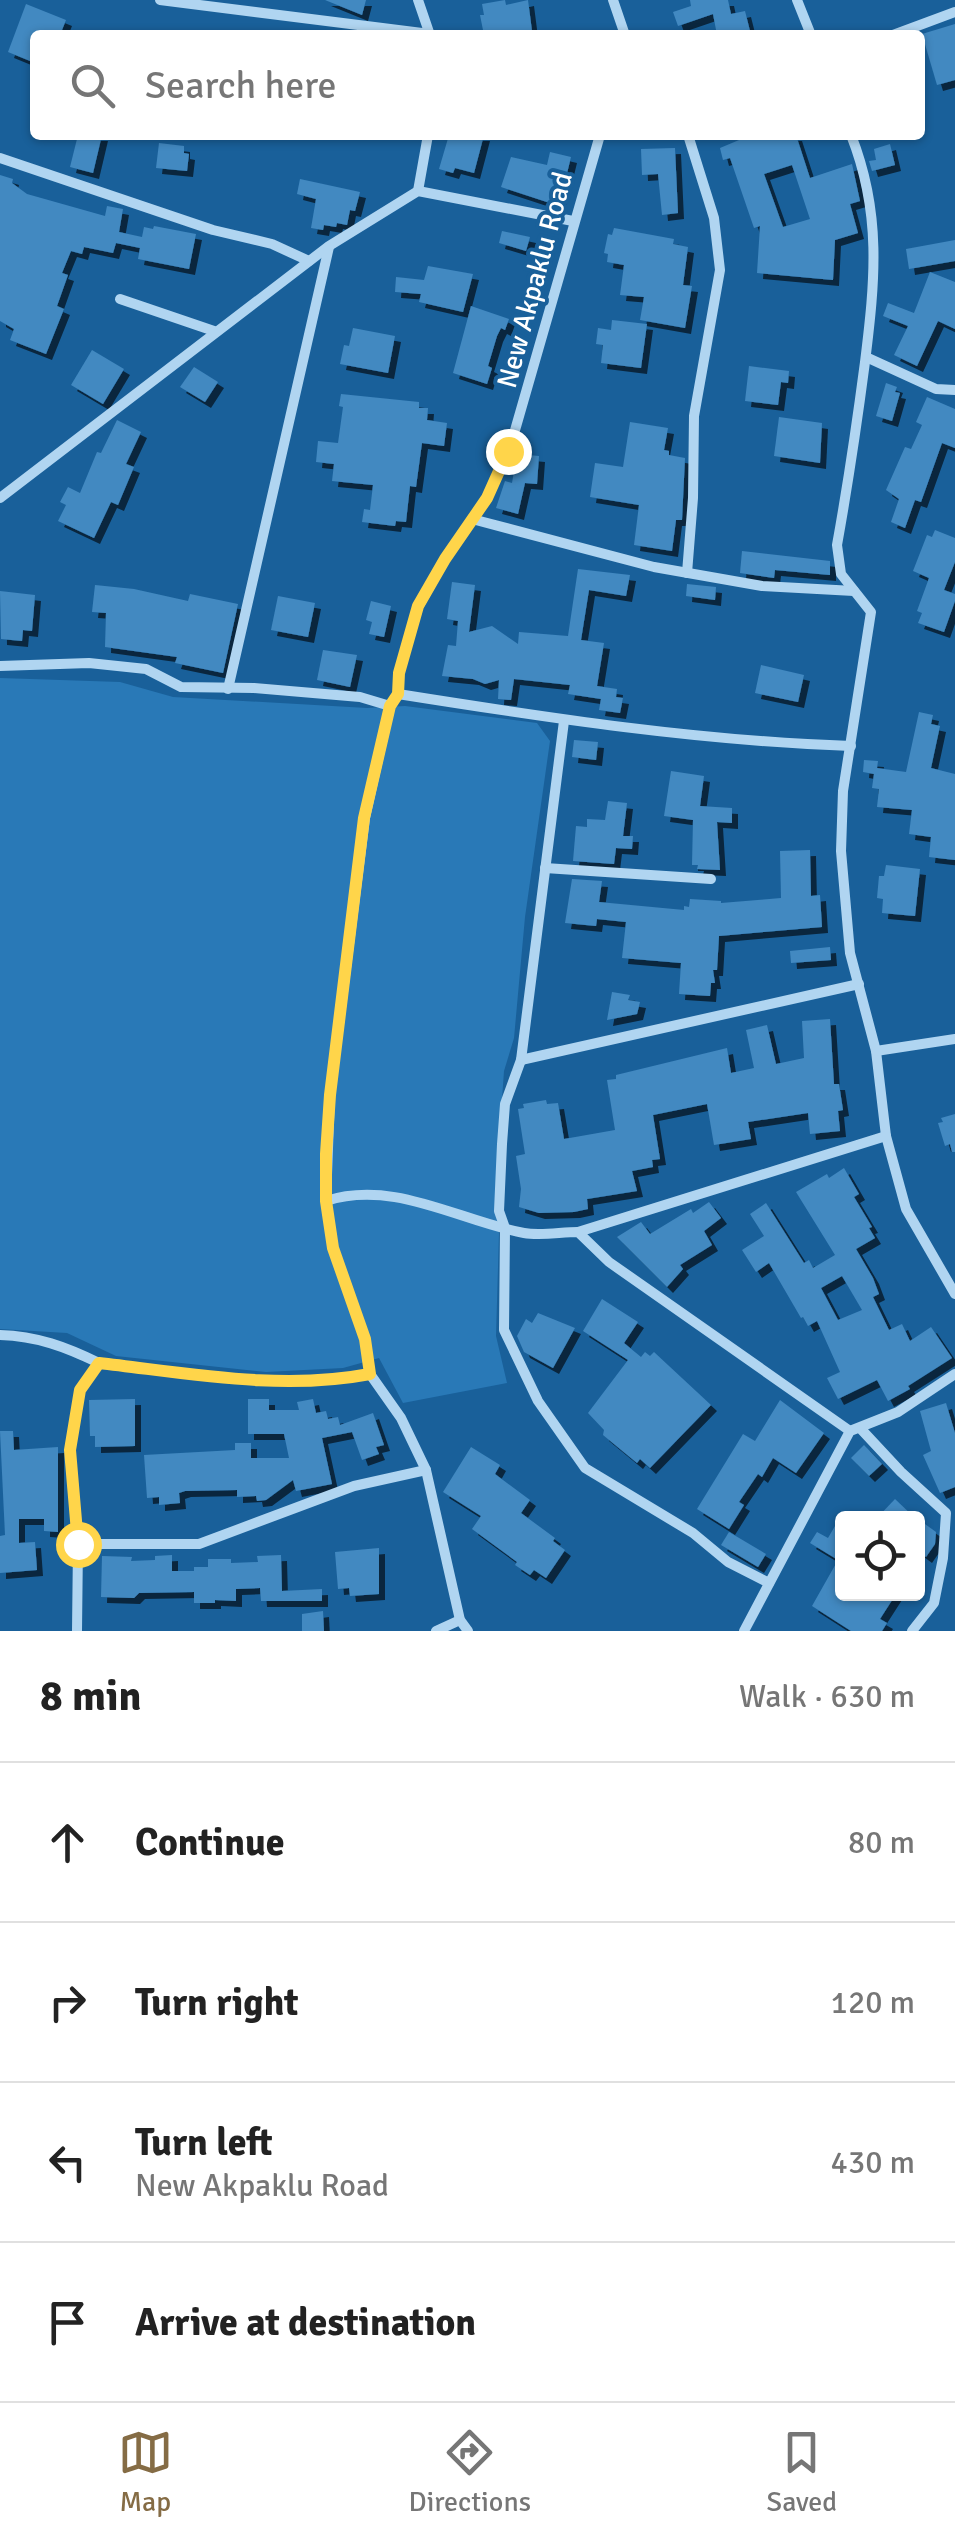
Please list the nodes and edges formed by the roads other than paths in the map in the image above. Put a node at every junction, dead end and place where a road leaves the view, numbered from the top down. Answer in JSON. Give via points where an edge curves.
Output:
{"nodes":[{"id":1,"x":160,"y":0,"type":"edge"},
{"id":2,"x":418,"y":0,"type":"edge"},
{"id":3,"x":613,"y":0,"type":"edge"},
{"id":4,"x":797,"y":0,"type":"edge"},
{"id":5,"x":222,"y":3,"type":"edge"},
{"id":6,"x":955,"y":12,"type":"edge"},
{"id":7,"x":403,"y":30,"type":"edge"},
{"id":8,"x":429,"y":30,"type":"edge"},
{"id":9,"x":623,"y":30,"type":"edge"},
{"id":10,"x":809,"y":30,"type":"edge"},
{"id":11,"x":906,"y":30,"type":"edge"},
{"id":12,"x":427,"y":140,"type":"edge"},
{"id":13,"x":598,"y":140,"type":"edge"},
{"id":14,"x":690,"y":140,"type":"edge"},
{"id":15,"x":853,"y":140,"type":"edge"},
{"id":16,"x":0,"y":158,"type":"edge"},
{"id":17,"x":418,"y":191,"type":"junction"},
{"id":18,"x":573,"y":221,"type":"junction"},
{"id":19,"x":329,"y":246,"type":"junction"},
{"id":20,"x":309,"y":261,"type":"junction"},
{"id":21,"x":120,"y":300,"type":"dead end"},
{"id":22,"x":214,"y":331,"type":"junction"},
{"id":23,"x":866,"y":357,"type":"junction"},
{"id":24,"x":955,"y":390,"type":"edge"},
{"id":25,"x":0,"y":498,"type":"edge"},
{"id":26,"x":472,"y":519,"type":"junction"},
{"id":27,"x":687,"y":573,"type":"junction"},
{"id":28,"x":854,"y":591,"type":"junction"},
{"id":29,"x":0,"y":666,"type":"edge"},
{"id":30,"x":228,"y":689,"type":"junction"},
{"id":31,"x":398,"y":694,"type":"junction"},
{"id":32,"x":390,"y":706,"type":"junction"},
{"id":33,"x":564,"y":721,"type":"junction"},
{"id":34,"x":851,"y":746,"type":"junction"},
{"id":35,"x":545,"y":868,"type":"junction"},
{"id":36,"x":711,"y":880,"type":"dead end"},
{"id":37,"x":859,"y":984,"type":"junction"},
{"id":38,"x":955,"y":1039,"type":"edge"},
{"id":39,"x":876,"y":1051,"type":"junction"},
{"id":40,"x":521,"y":1060,"type":"junction"},
{"id":41,"x":886,"y":1136,"type":"junction"},
{"id":42,"x":326,"y":1201,"type":"junction"},
{"id":43,"x":505,"y":1228,"type":"junction"},
{"id":44,"x":578,"y":1232,"type":"junction"},
{"id":45,"x":955,"y":1294,"type":"edge"},
{"id":46,"x":0,"y":1335,"type":"edge"},
{"id":47,"x":99,"y":1363,"type":"junction"},
{"id":48,"x":370,"y":1374,"type":"junction"},
{"id":49,"x":955,"y":1374,"type":"edge"},
{"id":50,"x":855,"y":1430,"type":"junction"},
{"id":51,"x":426,"y":1470,"type":"junction"},
{"id":52,"x":78,"y":1544,"type":"junction"},
{"id":53,"x":769,"y":1583,"type":"junction"},
{"id":54,"x":460,"y":1620,"type":"junction"},
{"id":55,"x":77,"y":1631,"type":"edge"},
{"id":56,"x":436,"y":1631,"type":"edge"},
{"id":57,"x":468,"y":1631,"type":"edge"},
{"id":58,"x":744,"y":1631,"type":"edge"},
{"id":59,"x":912,"y":1631,"type":"edge"}],
"edges":[{"from":1,"to":5,"type":"street"},
{"from":2,"to":8,"type":"street"},
{"from":3,"to":9,"type":"street"},
{"from":4,"to":10,"type":"street"},
{"from":5,"to":7,"type":"street"},
{"from":6,"to":11,"type":"street"},
{"from":12,"to":17,"type":"street"},
{"from":13,"to":18,"type":"street","name":"New Akpaklu Road"},
{"from":14,"to":27,"type":"street","via":[[714,218],[720,270],[694,416]]},
{"from":15,"to":23,"type":"street","via":[[872,212],[875,298]]},
{"from":16,"to":20,"type":"street"},
{"from":17,"to":18,"type":"street"},
{"from":17,"to":19,"type":"street"},
{"from":18,"to":26,"type":"street","name":"New Akpaklu Road","via":[[523,410]]},
{"from":19,"to":20,"type":"street"},
{"from":19,"to":30,"type":"street"},
{"from":20,"to":22,"type":"street"},
{"from":21,"to":22,"type":"street"},
{"from":22,"to":25,"type":"street"},
{"from":23,"to":24,"type":"street","via":[[936,389]]},
{"from":23,"to":28,"type":"street","via":[[837,545],[841,574]]},
{"from":26,"to":27,"type":"street"},
{"from":26,"to":31,"type":"street","name":"New Akpaklu Road","via":[[418,606]]},
{"from":27,"to":28,"type":"street"},
{"from":28,"to":34,"type":"street","via":[[870,612]]},
{"from":29,"to":30,"type":"street","via":[[89,663],[146,670],[181,688]]},
{"from":30,"to":32,"type":"street","via":[[360,697]]},
{"from":31,"to":32,"type":"street","name":"New Akpaklu Road"},
{"from":31,"to":33,"type":"street"},
{"from":32,"to":42,"type":"street","name":"New Akpaklu Road","via":[[364,818],[330,1095]]},
{"from":33,"to":34,"type":"street","via":[[764,744]]},
{"from":33,"to":35,"type":"street"},
{"from":34,"to":37,"type":"street","via":[[841,851]]},
{"from":35,"to":36,"type":"street"},
{"from":35,"to":40,"type":"street"},
{"from":37,"to":39,"type":"street"},
{"from":37,"to":40,"type":"street"},
{"from":38,"to":39,"type":"street"},
{"from":39,"to":41,"type":"street"},
{"from":40,"to":43,"type":"street","via":[[505,1104]]},
{"from":41,"to":44,"type":"street"},
{"from":41,"to":45,"type":"street","via":[[906,1208]]},
{"from":42,"to":43,"type":"street","via":[[410,1199]]},
{"from":42,"to":48,"type":"street","name":"New Akpaklu Road"},
{"from":43,"to":44,"type":"street"},
{"from":43,"to":53,"type":"street","via":[[504,1330],[538,1401],[585,1468]]},
{"from":44,"to":50,"type":"street","via":[[608,1262]]},
{"from":46,"to":47,"type":"street","via":[[59,1344]]},
{"from":47,"to":48,"type":"street","via":[[256,1380]]},
{"from":47,"to":52,"type":"street","via":[[80,1390],[70,1450]]},
{"from":48,"to":51,"type":"street","name":"New Akpaklu Road"},
{"from":49,"to":50,"type":"street","via":[[898,1412]]},
{"from":50,"to":53,"type":"street"},
{"from":50,"to":59,"type":"street","via":[[946,1512],[934,1603]]},
{"from":51,"to":52,"type":"street","via":[[354,1486],[199,1544]]},
{"from":51,"to":54,"type":"street","name":"New Akpaklu Road"},
{"from":52,"to":55,"type":"street"},
{"from":53,"to":58,"type":"street"},
{"from":54,"to":56,"type":"street"},
{"from":54,"to":57,"type":"street","name":"New Akpaklu Road"}]}
